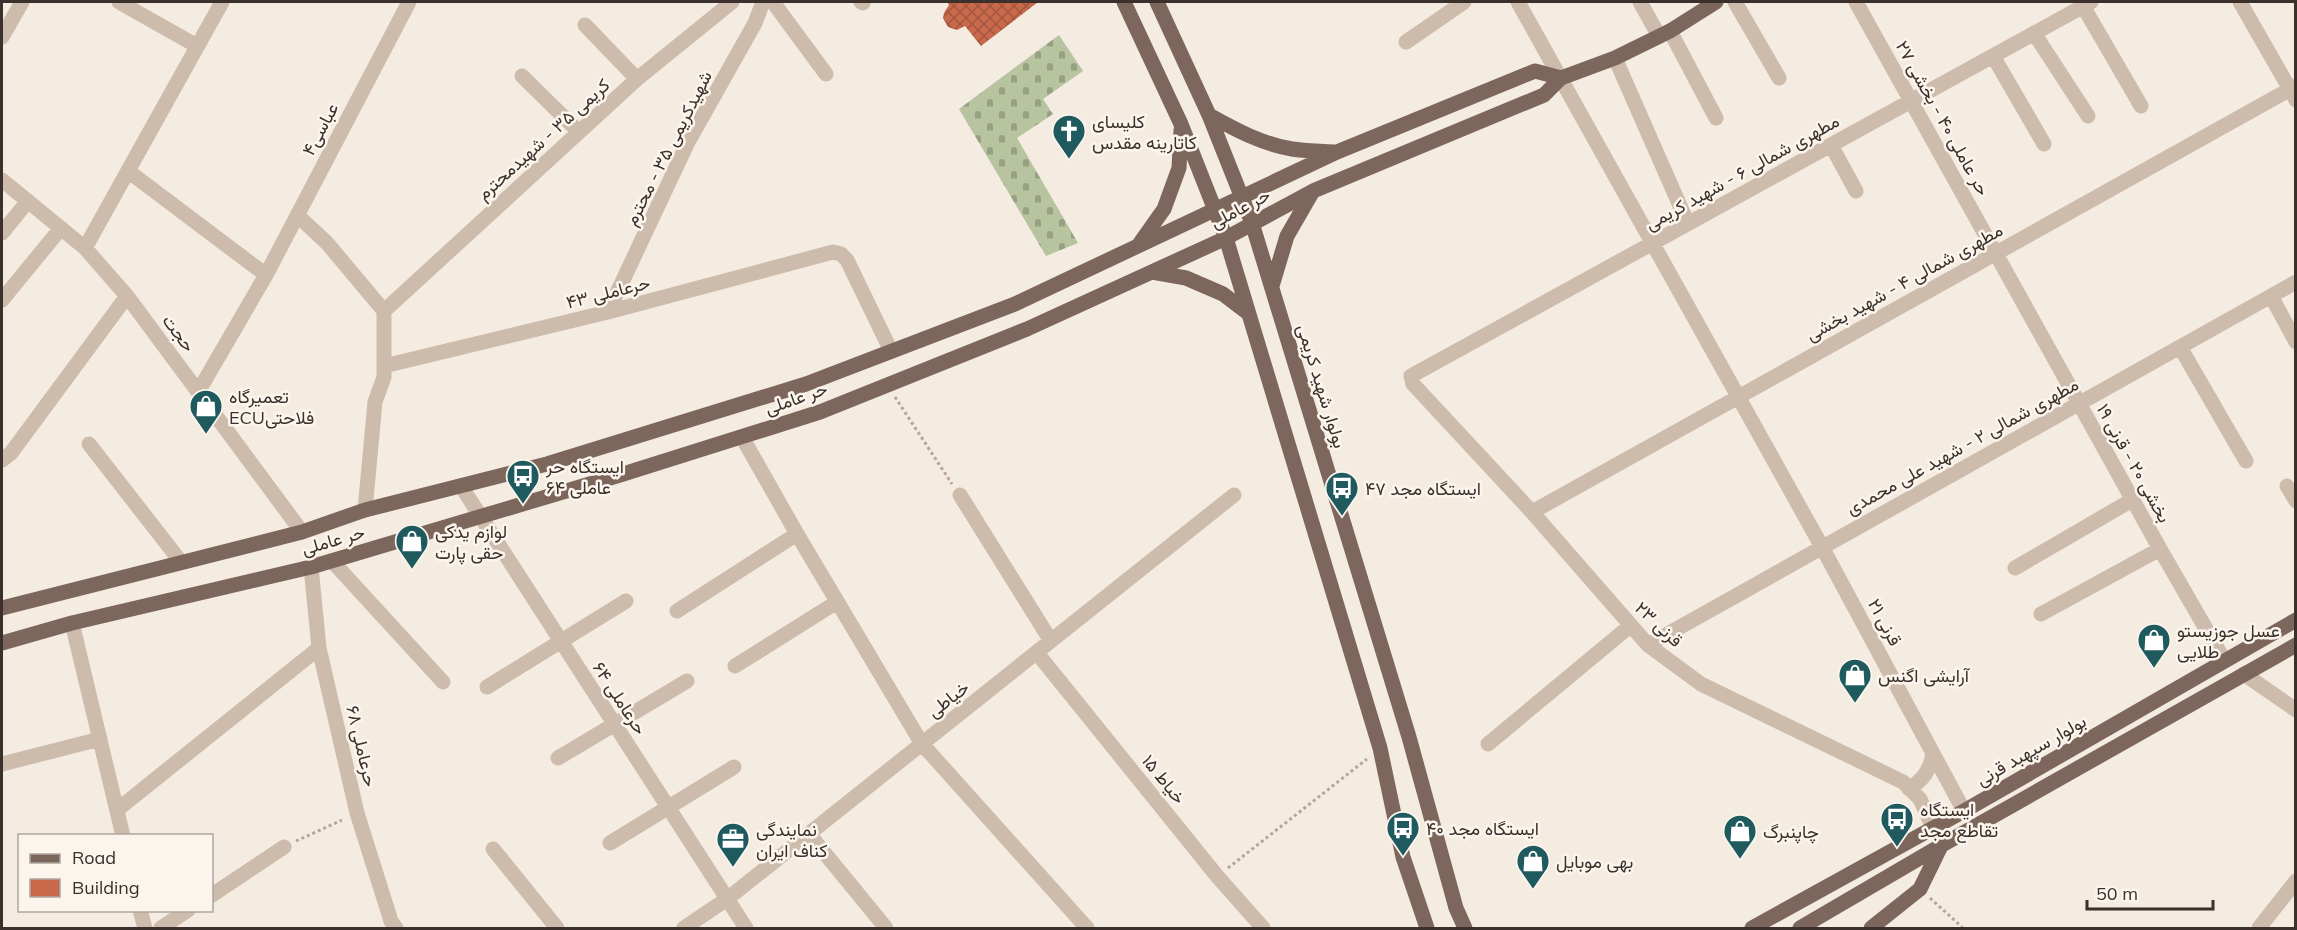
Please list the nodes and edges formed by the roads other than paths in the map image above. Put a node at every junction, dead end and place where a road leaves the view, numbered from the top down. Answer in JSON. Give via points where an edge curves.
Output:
{"nodes":[{"id":1,"x":22,"y":2,"type":"edge"},
{"id":2,"x":120,"y":2,"type":"edge"},
{"id":3,"x":222,"y":2,"type":"edge"},
{"id":4,"x":409,"y":2,"type":"edge"},
{"id":5,"x":732,"y":2,"type":"edge"},
{"id":6,"x":764,"y":2,"type":"edge"},
{"id":7,"x":773,"y":2,"type":"edge"},
{"id":8,"x":1124,"y":2,"type":"edge"},
{"id":9,"x":1157,"y":2,"type":"edge"},
{"id":10,"x":1464,"y":2,"type":"edge"},
{"id":11,"x":1518,"y":2,"type":"edge"},
{"id":12,"x":1640,"y":2,"type":"edge"},
{"id":13,"x":1716,"y":2,"type":"edge"},
{"id":14,"x":1735,"y":2,"type":"edge"},
{"id":15,"x":1856,"y":2,"type":"edge"},
{"id":16,"x":2240,"y":2,"type":"edge"},
{"id":17,"x":2087,"y":4,"type":"edge"},
{"id":18,"x":585,"y":24,"type":"dead end"},
{"id":19,"x":1665,"y":33,"type":"junction"},
{"id":20,"x":2034,"y":33,"type":"junction"},
{"id":21,"x":2,"y":36,"type":"edge"},
{"id":22,"x":1406,"y":42,"type":"dead end"},
{"id":23,"x":197,"y":46,"type":"junction"},
{"id":24,"x":1993,"y":56,"type":"junction"},
{"id":25,"x":1616,"y":58,"type":"junction"},
{"id":26,"x":826,"y":74,"type":"dead end"},
{"id":27,"x":522,"y":76,"type":"dead end"},
{"id":28,"x":1561,"y":78,"type":"junction"},
{"id":29,"x":1779,"y":78,"type":"dead end"},
{"id":30,"x":637,"y":79,"type":"junction"},
{"id":31,"x":2294,"y":92,"type":"edge"},
{"id":32,"x":1911,"y":101,"type":"junction"},
{"id":33,"x":2141,"y":106,"type":"dead end"},
{"id":34,"x":1209,"y":115,"type":"junction"},
{"id":35,"x":2088,"y":116,"type":"dead end"},
{"id":36,"x":1716,"y":118,"type":"dead end"},
{"id":37,"x":1181,"y":124,"type":"junction"},
{"id":38,"x":579,"y":132,"type":"junction"},
{"id":39,"x":2044,"y":144,"type":"dead end"},
{"id":40,"x":1831,"y":145,"type":"junction"},
{"id":41,"x":1337,"y":152,"type":"junction"},
{"id":42,"x":128,"y":171,"type":"junction"},
{"id":43,"x":2,"y":180,"type":"edge"},
{"id":44,"x":1313,"y":191,"type":"junction"},
{"id":45,"x":1856,"y":191,"type":"dead end"},
{"id":46,"x":1242,"y":196,"type":"junction"},
{"id":47,"x":28,"y":201,"type":"junction"},
{"id":48,"x":1216,"y":208,"type":"junction"},
{"id":49,"x":297,"y":215,"type":"junction"},
{"id":50,"x":1252,"y":223,"type":"junction"},
{"id":51,"x":1688,"y":224,"type":"junction"},
{"id":52,"x":62,"y":228,"type":"junction"},
{"id":53,"x":2,"y":233,"type":"edge"},
{"id":54,"x":1226,"y":238,"type":"junction"},
{"id":55,"x":1652,"y":244,"type":"junction"},
{"id":56,"x":1139,"y":245,"type":"junction"},
{"id":57,"x":85,"y":248,"type":"junction"},
{"id":58,"x":1996,"y":253,"type":"junction"},
{"id":59,"x":1152,"y":272,"type":"junction"},
{"id":60,"x":266,"y":275,"type":"junction"},
{"id":61,"x":2295,"y":282,"type":"edge"},
{"id":62,"x":1272,"y":286,"type":"junction"},
{"id":63,"x":127,"y":296,"type":"junction"},
{"id":64,"x":2271,"y":296,"type":"junction"},
{"id":65,"x":2,"y":300,"type":"edge"},
{"id":66,"x":384,"y":311,"type":"junction"},
{"id":67,"x":608,"y":312,"type":"junction"},
{"id":68,"x":1248,"y":313,"type":"junction"},
{"id":69,"x":2295,"y":342,"type":"edge"},
{"id":70,"x":2180,"y":347,"type":"junction"},
{"id":71,"x":891,"y":351,"type":"junction"},
{"id":72,"x":384,"y":366,"type":"junction"},
{"id":73,"x":1411,"y":376,"type":"joint"},
{"id":74,"x":198,"y":392,"type":"junction"},
{"id":75,"x":1738,"y":397,"type":"junction"},
{"id":76,"x":2079,"y":404,"type":"junction"},
{"id":77,"x":742,"y":437,"type":"junction"},
{"id":78,"x":89,"y":444,"type":"dead end"},
{"id":79,"x":2,"y":460,"type":"edge"},
{"id":80,"x":2246,"y":461,"type":"dead end"},
{"id":81,"x":461,"y":486,"type":"junction"},
{"id":82,"x":2287,"y":486,"type":"dead end"},
{"id":83,"x":960,"y":495,"type":"road end"},
{"id":84,"x":1233,"y":495,"type":"dead end"},
{"id":85,"x":2132,"y":500,"type":"junction"},
{"id":86,"x":2295,"y":501,"type":"edge"},
{"id":87,"x":365,"y":510,"type":"junction"},
{"id":88,"x":1532,"y":512,"type":"junction"},
{"id":89,"x":480,"y":518,"type":"junction"},
{"id":90,"x":302,"y":532,"type":"junction"},
{"id":91,"x":797,"y":534,"type":"junction"},
{"id":92,"x":1822,"y":547,"type":"junction"},
{"id":93,"x":2160,"y":549,"type":"junction"},
{"id":94,"x":332,"y":561,"type":"junction"},
{"id":95,"x":182,"y":562,"type":"junction"},
{"id":96,"x":311,"y":567,"type":"junction"},
{"id":97,"x":2015,"y":568,"type":"dead end"},
{"id":98,"x":626,"y":601,"type":"dead end"},
{"id":99,"x":837,"y":602,"type":"junction"},
{"id":100,"x":2,"y":608,"type":"edge"},
{"id":101,"x":677,"y":611,"type":"dead end"},
{"id":102,"x":2041,"y":614,"type":"dead end"},
{"id":103,"x":2295,"y":620,"type":"edge"},
{"id":104,"x":72,"y":624,"type":"junction"},
{"id":105,"x":1630,"y":626,"type":"junction"},
{"id":106,"x":1051,"y":641,"type":"junction"},
{"id":107,"x":561,"y":642,"type":"junction"},
{"id":108,"x":2,"y":643,"type":"edge"},
{"id":109,"x":1648,"y":645,"type":"junction"},
{"id":110,"x":2295,"y":645,"type":"edge"},
{"id":111,"x":319,"y":648,"type":"junction"},
{"id":112,"x":1037,"y":653,"type":"junction"},
{"id":113,"x":2224,"y":660,"type":"junction"},
{"id":114,"x":735,"y":666,"type":"dead end"},
{"id":115,"x":2244,"y":674,"type":"junction"},
{"id":116,"x":687,"y":681,"type":"dead end"},
{"id":117,"x":443,"y":682,"type":"dead end"},
{"id":118,"x":487,"y":687,"type":"dead end"},
{"id":119,"x":2295,"y":710,"type":"edge"},
{"id":120,"x":614,"y":724,"type":"junction"},
{"id":121,"x":100,"y":739,"type":"junction"},
{"id":122,"x":922,"y":744,"type":"junction"},
{"id":123,"x":1488,"y":744,"type":"dead end"},
{"id":124,"x":1933,"y":754,"type":"junction"},
{"id":125,"x":558,"y":759,"type":"dead end"},
{"id":126,"x":2,"y":764,"type":"edge"},
{"id":127,"x":734,"y":767,"type":"dead end"},
{"id":128,"x":1909,"y":789,"type":"junction"},
{"id":129,"x":668,"y":807,"type":"junction"},
{"id":130,"x":117,"y":810,"type":"junction"},
{"id":131,"x":1964,"y":811,"type":"junction"},
{"id":132,"x":1932,"y":828,"type":"junction"},
{"id":133,"x":123,"y":834,"type":"edge"},
{"id":134,"x":809,"y":834,"type":"junction"},
{"id":135,"x":610,"y":843,"type":"dead end"},
{"id":136,"x":1942,"y":845,"type":"junction"},
{"id":137,"x":284,"y":847,"type":"road end"},
{"id":138,"x":493,"y":849,"type":"dead end"},
{"id":139,"x":2295,"y":881,"type":"edge"},
{"id":140,"x":213,"y":894,"type":"edge"},
{"id":141,"x":727,"y":899,"type":"junction"},
{"id":142,"x":141,"y":912,"type":"edge"},
{"id":143,"x":185,"y":912,"type":"edge"},
{"id":144,"x":389,"y":926,"type":"edge"},
{"id":145,"x":2265,"y":926,"type":"edge"},
{"id":146,"x":145,"y":928,"type":"edge"},
{"id":147,"x":161,"y":928,"type":"edge"},
{"id":148,"x":558,"y":928,"type":"edge"},
{"id":149,"x":684,"y":928,"type":"edge"},
{"id":150,"x":747,"y":928,"type":"edge"},
{"id":151,"x":886,"y":928,"type":"edge"},
{"id":152,"x":1087,"y":928,"type":"edge"},
{"id":153,"x":1263,"y":928,"type":"edge"},
{"id":154,"x":1427,"y":928,"type":"edge"},
{"id":155,"x":1465,"y":928,"type":"edge"},
{"id":156,"x":1752,"y":928,"type":"edge"},
{"id":157,"x":1800,"y":928,"type":"edge"},
{"id":158,"x":1871,"y":928,"type":"edge"}],
"edges":[{"from":1,"to":21,"type":"street"},
{"from":2,"to":23,"type":"street"},
{"from":3,"to":23,"type":"street"},
{"from":4,"to":49,"type":"street","name":"عباسی۴"},
{"from":5,"to":30,"type":"street","name":"کریمی ۳۵ - شهیدمحترم"},
{"from":6,"to":67,"type":"street","name":"شهیدکریمی ۳۵ - محترم","via":[[688,142]]},
{"from":7,"to":26,"type":"street"},
{"from":8,"to":37,"type":"main road"},
{"from":9,"to":34,"type":"main road","name":"بولوار شهید کریمی"},
{"from":10,"to":22,"type":"street"},
{"from":11,"to":28,"type":"street","name":"قرنی ۲۱"},
{"from":12,"to":19,"type":"street"},
{"from":13,"to":19,"type":"main road","name":"حر عاملی"},
{"from":14,"to":29,"type":"street"},
{"from":15,"to":32,"type":"street","name":"حر عاملی ۴۰ - بخشی ۲۷"},
{"from":16,"to":31,"type":"street"},
{"from":17,"to":20,"type":"street","name":"مطهری شمالی ۶ - شهید کریمی"},
{"from":17,"to":33,"type":"street"},
{"from":18,"to":30,"type":"street"},
{"from":19,"to":25,"type":"main road","name":"حر عاملی"},
{"from":19,"to":36,"type":"street"},
{"from":20,"to":24,"type":"street","name":"مطهری شمالی ۶ - شهید کریمی"},
{"from":20,"to":35,"type":"street"},
{"from":23,"to":42,"type":"street"},
{"from":24,"to":32,"type":"street","name":"مطهری شمالی ۶ - شهید کریمی"},
{"from":24,"to":39,"type":"street"},
{"from":25,"to":28,"type":"main road","name":"حر عاملی"},
{"from":25,"to":51,"type":"street"},
{"from":27,"to":38,"type":"street"},
{"from":28,"to":41,"type":"main road","name":"حر عاملی","via":[[1535,71]]},
{"from":28,"to":44,"type":"main road","name":"حر عاملی","via":[[1544,95]]},
{"from":28,"to":55,"type":"street","name":"قرنی ۲۱"},
{"from":30,"to":38,"type":"street","name":"کریمی ۳۵ - شهیدمحترم"},
{"from":31,"to":58,"type":"street","name":"مطهری شمالی ۴ - شهید بخشی"},
{"from":32,"to":40,"type":"street","name":"مطهری شمالی ۶ - شهید کریمی"},
{"from":32,"to":58,"type":"street","name":"حر عاملی ۴۰ - بخشی ۲۷"},
{"from":34,"to":41,"type":"main road","via":[[1249,137],[1292,149]]},
{"from":34,"to":46,"type":"main road","name":"بولوار شهید کریمی"},
{"from":37,"to":48,"type":"main road"},
{"from":37,"to":56,"type":"main road","via":[[1179,168],[1164,209]]},
{"from":38,"to":66,"type":"street","name":"کریمی ۳۵ - شهیدمحترم"},
{"from":40,"to":45,"type":"street"},
{"from":40,"to":51,"type":"street","name":"مطهری شمالی ۶ - شهید کریمی"},
{"from":41,"to":46,"type":"main road","name":"حر عاملی"},
{"from":42,"to":57,"type":"street"},
{"from":42,"to":60,"type":"street"},
{"from":43,"to":47,"type":"street","name":"حجت"},
{"from":44,"to":50,"type":"main road","name":"حر عاملی"},
{"from":44,"to":62,"type":"main road","via":[[1287,236]]},
{"from":46,"to":48,"type":"main road","name":"حر عاملی"},
{"from":46,"to":50,"type":"main road","name":"بولوار شهید کریمی"},
{"from":47,"to":52,"type":"street","name":"حجت"},
{"from":47,"to":53,"type":"street"},
{"from":48,"to":54,"type":"main road"},
{"from":48,"to":56,"type":"main road","name":"حر عاملی"},
{"from":49,"to":60,"type":"street","name":"عباسی۴"},
{"from":49,"to":66,"type":"street","via":[[327,243]]},
{"from":50,"to":54,"type":"main road","name":"حر عاملی"},
{"from":50,"to":62,"type":"main road","name":"بولوار شهید کریمی"},
{"from":51,"to":55,"type":"street","name":"مطهری شمالی ۶ - شهید کریمی"},
{"from":52,"to":57,"type":"street","name":"حجت"},
{"from":52,"to":65,"type":"street"},
{"from":54,"to":59,"type":"main road","name":"حر عاملی"},
{"from":54,"to":68,"type":"main road"},
{"from":55,"to":73,"type":"street","name":"مطهری شمالی ۶ - شهید کریمی"},
{"from":55,"to":75,"type":"street","name":"قرنی ۲۱"},
{"from":56,"to":71,"type":"main road","name":"حر عاملی","via":[[1015,304]]},
{"from":57,"to":63,"type":"street","name":"حجت"},
{"from":58,"to":75,"type":"street","name":"مطهری شمالی ۴ - شهید بخشی"},
{"from":58,"to":76,"type":"street","name":"بخشی ۲۰ - قرنی ۱۹"},
{"from":59,"to":68,"type":"main road","via":[[1186,278],[1222,294]]},
{"from":59,"to":77,"type":"main road","name":"حر عاملی","via":[[1027,328],[820,412]]},
{"from":60,"to":74,"type":"street","name":"عباسی۴"},
{"from":61,"to":64,"type":"street","name":"مطهری شمالی ۲ - شهید علی محمدی"},
{"from":62,"to":155,"type":"main road","name":"بولوار شهید کریمی"},
{"from":63,"to":74,"type":"street","name":"حجت"},
{"from":63,"to":79,"type":"street"},
{"from":64,"to":69,"type":"street"},
{"from":64,"to":70,"type":"street","name":"مطهری شمالی ۲ - شهید علی محمدی"},
{"from":66,"to":72,"type":"street"},
{"from":67,"to":71,"type":"street","name":"حرعاملی ۴۳","via":[[833,252],[848,260]]},
{"from":67,"to":72,"type":"street","name":"حرعاملی ۴۳"},
{"from":68,"to":154,"type":"main road","via":[[1380,748],[1403,857]]},
{"from":70,"to":76,"type":"street","name":"مطهری شمالی ۲ - شهید علی محمدی"},
{"from":70,"to":80,"type":"street"},
{"from":71,"to":81,"type":"main road","name":"حر عاملی","via":[[806,384],[548,464]]},
{"from":72,"to":87,"type":"street","via":[[375,402]]},
{"from":73,"to":88,"type":"street","name":"قرنی ۲۳","via":[[1413,384]]},
{"from":74,"to":90,"type":"street","name":"حجت"},
{"from":75,"to":88,"type":"street","name":"مطهری شمالی ۴ - شهید بخشی"},
{"from":75,"to":92,"type":"street","name":"قرنی ۲۱"},
{"from":76,"to":85,"type":"street","name":"بخشی ۲۰ - قرنی ۱۹"},
{"from":76,"to":92,"type":"street","name":"مطهری شمالی ۲ - شهید علی محمدی"},
{"from":77,"to":89,"type":"main road","name":"حر عاملی"},
{"from":77,"to":91,"type":"street"},
{"from":78,"to":95,"type":"street"},
{"from":81,"to":87,"type":"main road","name":"حر عاملی"},
{"from":81,"to":89,"type":"street","name":"حرعاملی ۶۴"},
{"from":82,"to":86,"type":"street"},
{"from":83,"to":106,"type":"street"},
{"from":84,"to":106,"type":"street","name":"خیاطی"},
{"from":85,"to":93,"type":"street","name":"بخشی ۲۰ - قرنی ۱۹"},
{"from":85,"to":97,"type":"street"},
{"from":87,"to":90,"type":"main road","name":"حر عاملی"},
{"from":88,"to":105,"type":"street","name":"قرنی ۲۳"},
{"from":89,"to":94,"type":"main road","name":"حر عاملی"},
{"from":89,"to":107,"type":"street","name":"حرعاملی ۶۴"},
{"from":90,"to":95,"type":"main road","name":"حر عاملی"},
{"from":91,"to":99,"type":"street"},
{"from":91,"to":101,"type":"street"},
{"from":92,"to":109,"type":"street","name":"مطهری شمالی ۲ - شهید علی محمدی"},
{"from":92,"to":124,"type":"street","name":"قرنی ۲۱"},
{"from":93,"to":102,"type":"street"},
{"from":93,"to":113,"type":"street","name":"بخشی ۲۰ - قرنی ۱۹"},
{"from":94,"to":96,"type":"main road","name":"حر عاملی"},
{"from":94,"to":117,"type":"street"},
{"from":95,"to":100,"type":"main road","name":"حر عاملی"},
{"from":96,"to":104,"type":"main road","name":"حر عاملی"},
{"from":96,"to":111,"type":"street","name":"حرعاملی ۶۸"},
{"from":98,"to":107,"type":"street"},
{"from":99,"to":114,"type":"street"},
{"from":99,"to":122,"type":"street"},
{"from":103,"to":113,"type":"main road","name":"بولوار سپهبد قرنی"},
{"from":104,"to":108,"type":"main road","name":"حر عاملی"},
{"from":104,"to":121,"type":"street"},
{"from":105,"to":109,"type":"street","name":"قرنی ۲۳"},
{"from":105,"to":123,"type":"street"},
{"from":106,"to":112,"type":"street","name":"خیاطی"},
{"from":107,"to":118,"type":"street"},
{"from":107,"to":120,"type":"street","name":"حرعاملی ۶۴"},
{"from":109,"to":128,"type":"street","name":"قرنی ۲۳","via":[[1701,684]]},
{"from":110,"to":115,"type":"main road"},
{"from":111,"to":130,"type":"street"},
{"from":111,"to":144,"type":"street","name":"حرعاملی ۶۸","via":[[357,813]]},
{"from":112,"to":122,"type":"street","name":"خیاطی"},
{"from":112,"to":153,"type":"street","name":"خیاط ۱۵"},
{"from":113,"to":131,"type":"main road","name":"بولوار سپهبد قرنی"},
{"from":115,"to":119,"type":"street"},
{"from":115,"to":136,"type":"main road"},
{"from":116,"to":120,"type":"street"},
{"from":120,"to":125,"type":"street"},
{"from":120,"to":129,"type":"street","name":"حرعاملی ۶۴"},
{"from":121,"to":126,"type":"street"},
{"from":121,"to":130,"type":"street"},
{"from":122,"to":134,"type":"street","name":"خیاطی"},
{"from":122,"to":152,"type":"street"},
{"from":124,"to":128,"type":"street","via":[[1926,774]]},
{"from":124,"to":131,"type":"street","name":"قرنی ۲۱"},
{"from":127,"to":129,"type":"street"},
{"from":128,"to":132,"type":"street","name":"قرنی ۲۳","via":[[1920,799]]},
{"from":129,"to":135,"type":"street"},
{"from":129,"to":141,"type":"street","name":"حرعاملی ۶۴"},
{"from":130,"to":133,"type":"street"},
{"from":131,"to":132,"type":"main road","name":"بولوار سپهبد قرنی"},
{"from":132,"to":156,"type":"main road","name":"بولوار سپهبد قرنی"},
{"from":134,"to":141,"type":"street","name":"خیاطی"},
{"from":134,"to":151,"type":"street"},
{"from":136,"to":157,"type":"main road"},
{"from":136,"to":158,"type":"main road","via":[[1920,889]]},
{"from":137,"to":140,"type":"street"},
{"from":138,"to":148,"type":"street"},
{"from":139,"to":145,"type":"street"},
{"from":141,"to":149,"type":"street","name":"خیاطی"},
{"from":141,"to":150,"type":"street","name":"حرعاملی ۶۴"},
{"from":142,"to":146,"type":"street"},
{"from":143,"to":147,"type":"street"}]}
